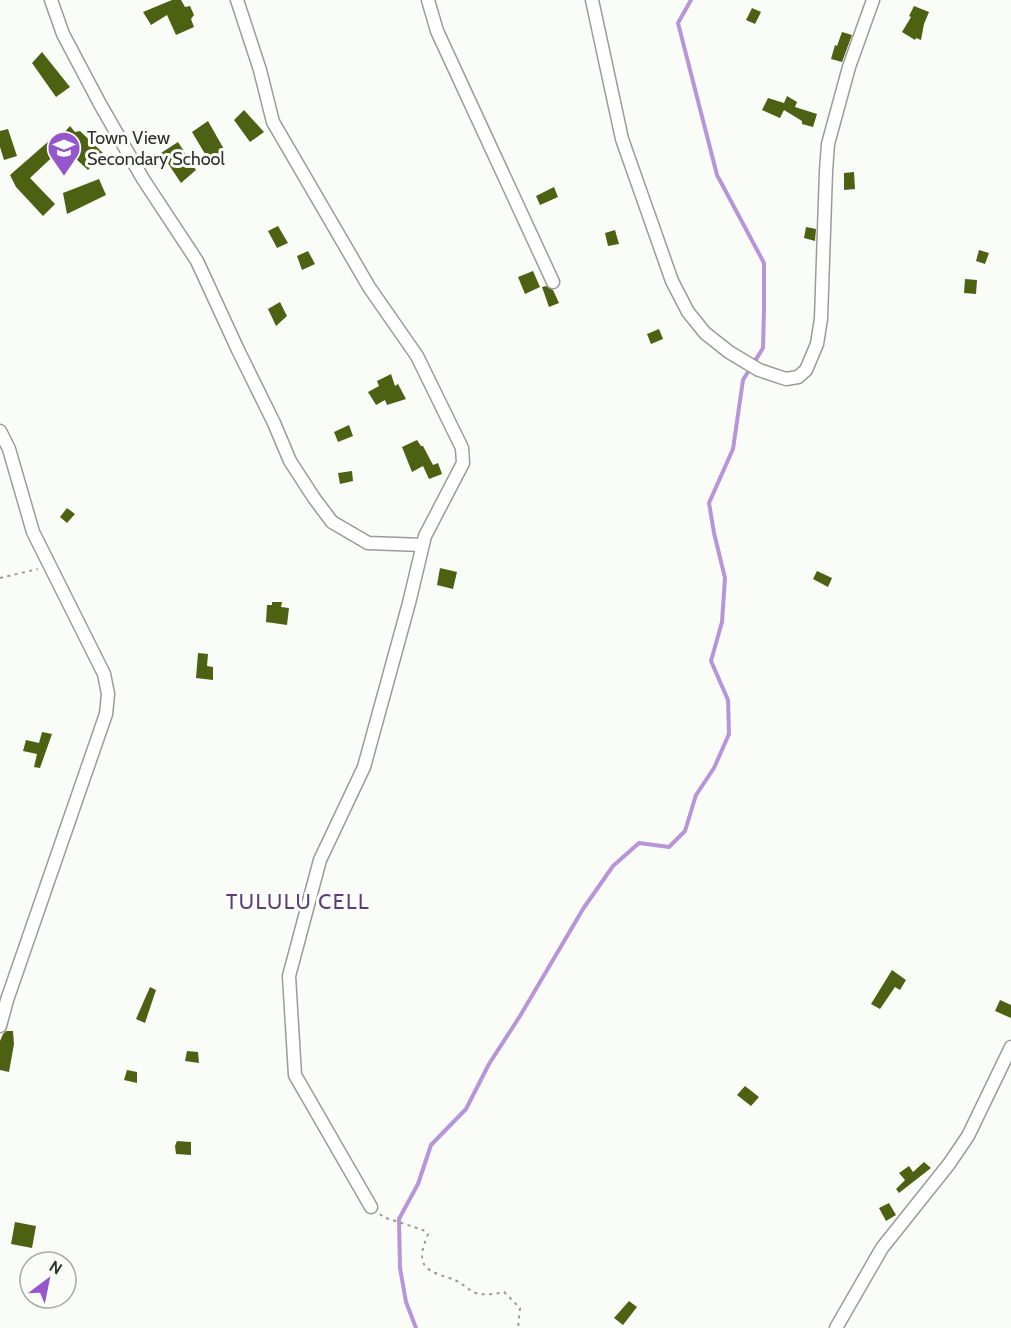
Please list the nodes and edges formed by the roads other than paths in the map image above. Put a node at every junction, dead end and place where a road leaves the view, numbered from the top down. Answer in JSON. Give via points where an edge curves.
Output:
{"nodes":[{"id":1,"x":51,"y":0,"type":"edge"},
{"id":2,"x":237,"y":0,"type":"edge"},
{"id":3,"x":428,"y":0,"type":"edge"},
{"id":4,"x":592,"y":0,"type":"edge"},
{"id":5,"x":873,"y":0,"type":"edge"},
{"id":6,"x":553,"y":282,"type":"dead end"},
{"id":7,"x":0,"y":431,"type":"edge"},
{"id":8,"x":423,"y":545,"type":"junction"},
{"id":9,"x":0,"y":1026,"type":"edge"},
{"id":10,"x":1011,"y":1047,"type":"edge"},
{"id":11,"x":371,"y":1207,"type":"dead end"},
{"id":12,"x":836,"y":1328,"type":"edge"}],
"edges":[{"from":1,"to":8,"type":"street","via":[[63,34],[100,104],[197,261],[290,461],[314,498],[332,522],[368,543]]},
{"from":2,"to":8,"type":"street","via":[[273,122],[369,287],[417,356],[462,448],[463,463]]},
{"from":3,"to":6,"type":"street","via":[[436,31]]},
{"from":4,"to":5,"type":"street","via":[[622,140],[672,280],[688,312],[705,333],[729,352],[759,370],[786,379],[798,377],[806,370],[817,344],[828,144]]},
{"from":7,"to":9,"type":"street","via":[[33,531],[104,674],[108,694],[106,714]]},
{"from":8,"to":11,"type":"street","via":[[364,767],[320,860],[289,976],[295,1075]]},
{"from":10,"to":12,"type":"street","via":[[968,1136],[882,1248]]}]}
